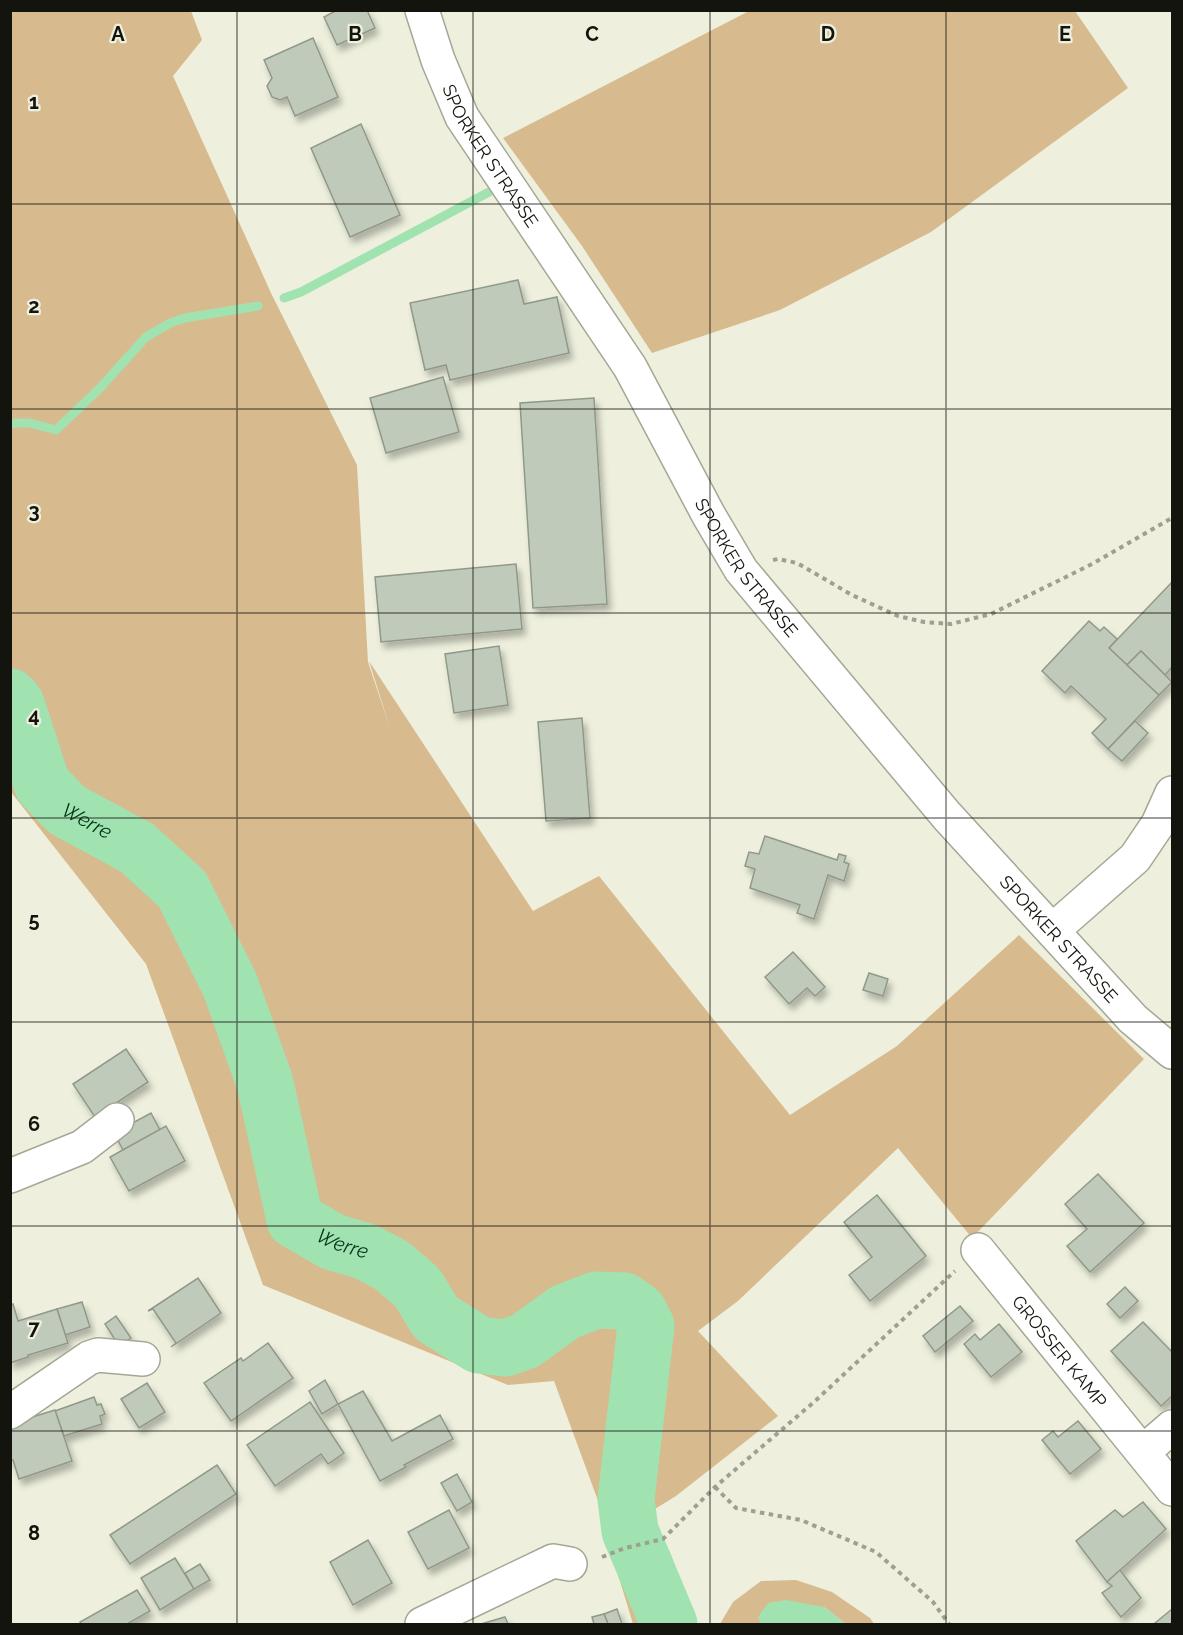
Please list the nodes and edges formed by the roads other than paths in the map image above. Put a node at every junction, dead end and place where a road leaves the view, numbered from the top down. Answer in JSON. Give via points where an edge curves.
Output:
{"nodes":[{"id":1,"x":422,"y":10,"type":"edge"},
{"id":2,"x":1173,"y":793,"type":"edge"},
{"id":3,"x":1053,"y":930,"type":"junction"},
{"id":4,"x":1173,"y":1052,"type":"edge"},
{"id":5,"x":117,"y":1120,"type":"dead end"},
{"id":6,"x":10,"y":1176,"type":"edge"},
{"id":7,"x":978,"y":1250,"type":"road end"},
{"id":8,"x":143,"y":1359,"type":"dead end"},
{"id":9,"x":10,"y":1412,"type":"edge"},
{"id":10,"x":1173,"y":1427,"type":"edge"},
{"id":11,"x":1143,"y":1452,"type":"junction"},
{"id":12,"x":1173,"y":1489,"type":"edge"},
{"id":13,"x":570,"y":1564,"type":"dead end"},
{"id":14,"x":422,"y":1624,"type":"edge"}],
"edges":[{"from":1,"to":3,"type":"street","name":"SPORKER STRASSE","via":[[462,117],[630,367],[741,570],[947,816]]},
{"from":2,"to":3,"type":"street","via":[[1135,858]]},
{"from":3,"to":4,"type":"street","name":"SPORKER STRASSE","via":[[1133,1019]]},
{"from":5,"to":6,"type":"street","via":[[82,1147]]},
{"from":7,"to":11,"type":"street","name":"GROSSER KAMP"},
{"from":8,"to":9,"type":"street","via":[[98,1355],[89,1358]]},
{"from":10,"to":11,"type":"street"},
{"from":11,"to":12,"type":"street","name":"GROSSER KAMP"},
{"from":13,"to":14,"type":"street","via":[[552,1561]]}]}
